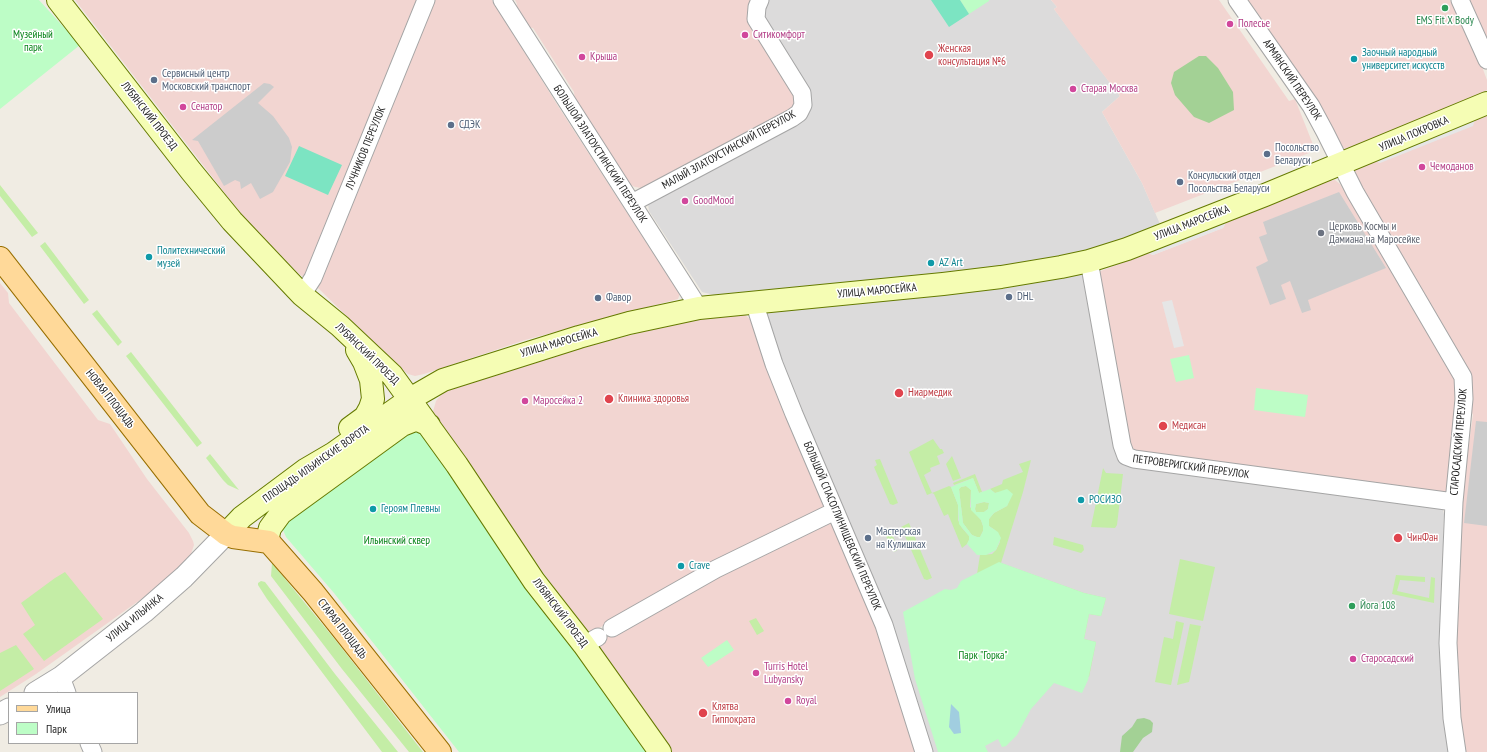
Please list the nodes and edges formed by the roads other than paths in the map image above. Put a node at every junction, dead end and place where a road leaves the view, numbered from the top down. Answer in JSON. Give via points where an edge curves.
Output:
{"nodes":[{"id":1,"x":58,"y":0,"type":"edge"},
{"id":2,"x":426,"y":0,"type":"edge"},
{"id":3,"x":502,"y":0,"type":"edge"},
{"id":4,"x":760,"y":0,"type":"edge"},
{"id":5,"x":1237,"y":0,"type":"edge"},
{"id":6,"x":1460,"y":0,"type":"edge"},
{"id":7,"x":1487,"y":60,"type":"edge"},
{"id":8,"x":1487,"y":103,"type":"edge"},
{"id":9,"x":1340,"y":164,"type":"junction"},
{"id":10,"x":632,"y":203,"type":"junction"},
{"id":11,"x":0,"y":258,"type":"edge"},
{"id":12,"x":1090,"y":261,"type":"junction"},
{"id":13,"x":302,"y":296,"type":"junction"},
{"id":14,"x":754,"y":302,"type":"junction"},
{"id":15,"x":699,"y":308,"type":"junction"},
{"id":16,"x":340,"y":326,"type":"junction"},
{"id":17,"x":410,"y":399,"type":"junction"},
{"id":18,"x":429,"y":425,"type":"junction"},
{"id":19,"x":305,"y":470,"type":"junction"},
{"id":20,"x":1454,"y":502,"type":"junction"},
{"id":21,"x":835,"y":511,"type":"junction"},
{"id":22,"x":226,"y":534,"type":"junction"},
{"id":23,"x":269,"y":542,"type":"junction"},
{"id":24,"x":598,"y":637,"type":"junction"},
{"id":25,"x":64,"y":685,"type":"edge"},
{"id":26,"x":39,"y":692,"type":"edge"},
{"id":27,"x":440,"y":752,"type":"edge"},
{"id":28,"x":660,"y":752,"type":"edge"},
{"id":29,"x":924,"y":752,"type":"edge"},
{"id":30,"x":1457,"y":752,"type":"edge"}],
"edges":[{"from":1,"to":13,"type":"main road","name":"ЛУБЯНСКИЙ ПРОЕЗД","via":[[221,208]]},
{"from":2,"to":13,"type":"street","name":"ЛУЧНИКОВ ПЕРЕУЛОК","via":[[313,278]]},
{"from":3,"to":10,"type":"street","name":"БОЛЬШОЙ ЗЛАТОУСТИНСКИЙ ПЕРЕУЛОК"},
{"from":4,"to":10,"type":"street","name":"МАЛЫЙ ЗЛАТОУСТИНСКИЙ ПЕРЕУЛОК","via":[[756,19],[802,94],[803,105],[799,113]]},
{"from":5,"to":9,"type":"street","name":"АРМЯНСКИЙ ПЕРЕУЛОК","via":[[1311,106]]},
{"from":6,"to":7,"type":"street"},
{"from":8,"to":9,"type":"main road","name":"УЛИЦА ПОКРОВКА"},
{"from":9,"to":12,"type":"main road","name":"УЛИЦА МАРОСЕЙКА"},
{"from":9,"to":20,"type":"street","name":"СТАРОСАДСКИЙ ПЕРЕУЛОК","via":[[1382,241],[1463,377],[1464,414]]},
{"from":10,"to":15,"type":"street","name":"БОЛЬШОЙ ЗЛАТОУСТИНСКИЙ ПЕРЕУЛОК"},
{"from":11,"to":22,"type":"main road","name":"НОВАЯ ПЛОЩАДЬ","via":[[200,514]]},
{"from":12,"to":14,"type":"main road","name":"УЛИЦА МАРОСЕЙКА","via":[[1000,277],[928,286]]},
{"from":12,"to":20,"type":"street","name":"ПЕТРОВЕРИГСКИЙ ПЕРЕУЛОК","via":[[1122,445],[1129,458]]},
{"from":13,"to":16,"type":"main road","name":"ЛУБЯНСКИЙ ПРОЕЗД"},
{"from":14,"to":15,"type":"main road","name":"УЛИЦА МАРОСЕЙКА"},
{"from":14,"to":21,"type":"street","name":"БОЛЬШОЙ СПАСОГЛИНИЩЕВСКИЙ ПЕРЕУЛОК","via":[[774,364]]},
{"from":15,"to":17,"type":"main road","name":"УЛИЦА МАРОСЕЙКА","via":[[622,325],[519,355],[443,380]]},
{"from":16,"to":17,"type":"main road","name":"ЛУБЯНСКИЙ ПРОЕЗД","via":[[392,375]]},
{"from":16,"to":19,"type":"main road","via":[[359,352],[369,373],[373,390],[372,404],[365,418],[330,442]]},
{"from":17,"to":18,"type":"main road","name":"ЛУБЯНСКИЙ ПРОЕЗД"},
{"from":17,"to":19,"type":"main road","name":"ПЛОЩАДЬ ИЛЬИНСКИЕ ВОРОТА"},
{"from":18,"to":23,"type":"main road","via":[[418,420],[402,425],[281,513],[270,528]]},
{"from":18,"to":24,"type":"main road","name":"ЛУБЯНСКИЙ ПРОЕЗД","via":[[534,581]]},
{"from":19,"to":22,"type":"main road","name":"ПЛОЩАДЬ ИЛЬИНСКИЕ ВОРОТА","via":[[242,517]]},
{"from":20,"to":30,"type":"street","name":"СТАРОСАДСКИЙ ПЕРЕУЛОК","via":[[1448,652]]},
{"from":21,"to":24,"type":"street","via":[[716,569]]},
{"from":21,"to":29,"type":"street","name":"БОЛЬШОЙ СПАСОГЛИНИЩЕВСКИЙ ПЕРЕУЛОК","via":[[884,626]]},
{"from":22,"to":23,"type":"main road"},
{"from":22,"to":25,"type":"street","name":"УЛИЦА ИЛЬИНКА","via":[[174,586]]},
{"from":23,"to":27,"type":"main road","name":"СТАРАЯ ПЛОЩАДЬ","via":[[313,592]]},
{"from":24,"to":28,"type":"main road","name":"ЛУБЯНСКИЙ ПРОЕЗД"},
{"from":25,"to":26,"type":"street","name":"УЛИЦА ИЛЬИНКА"}]}
